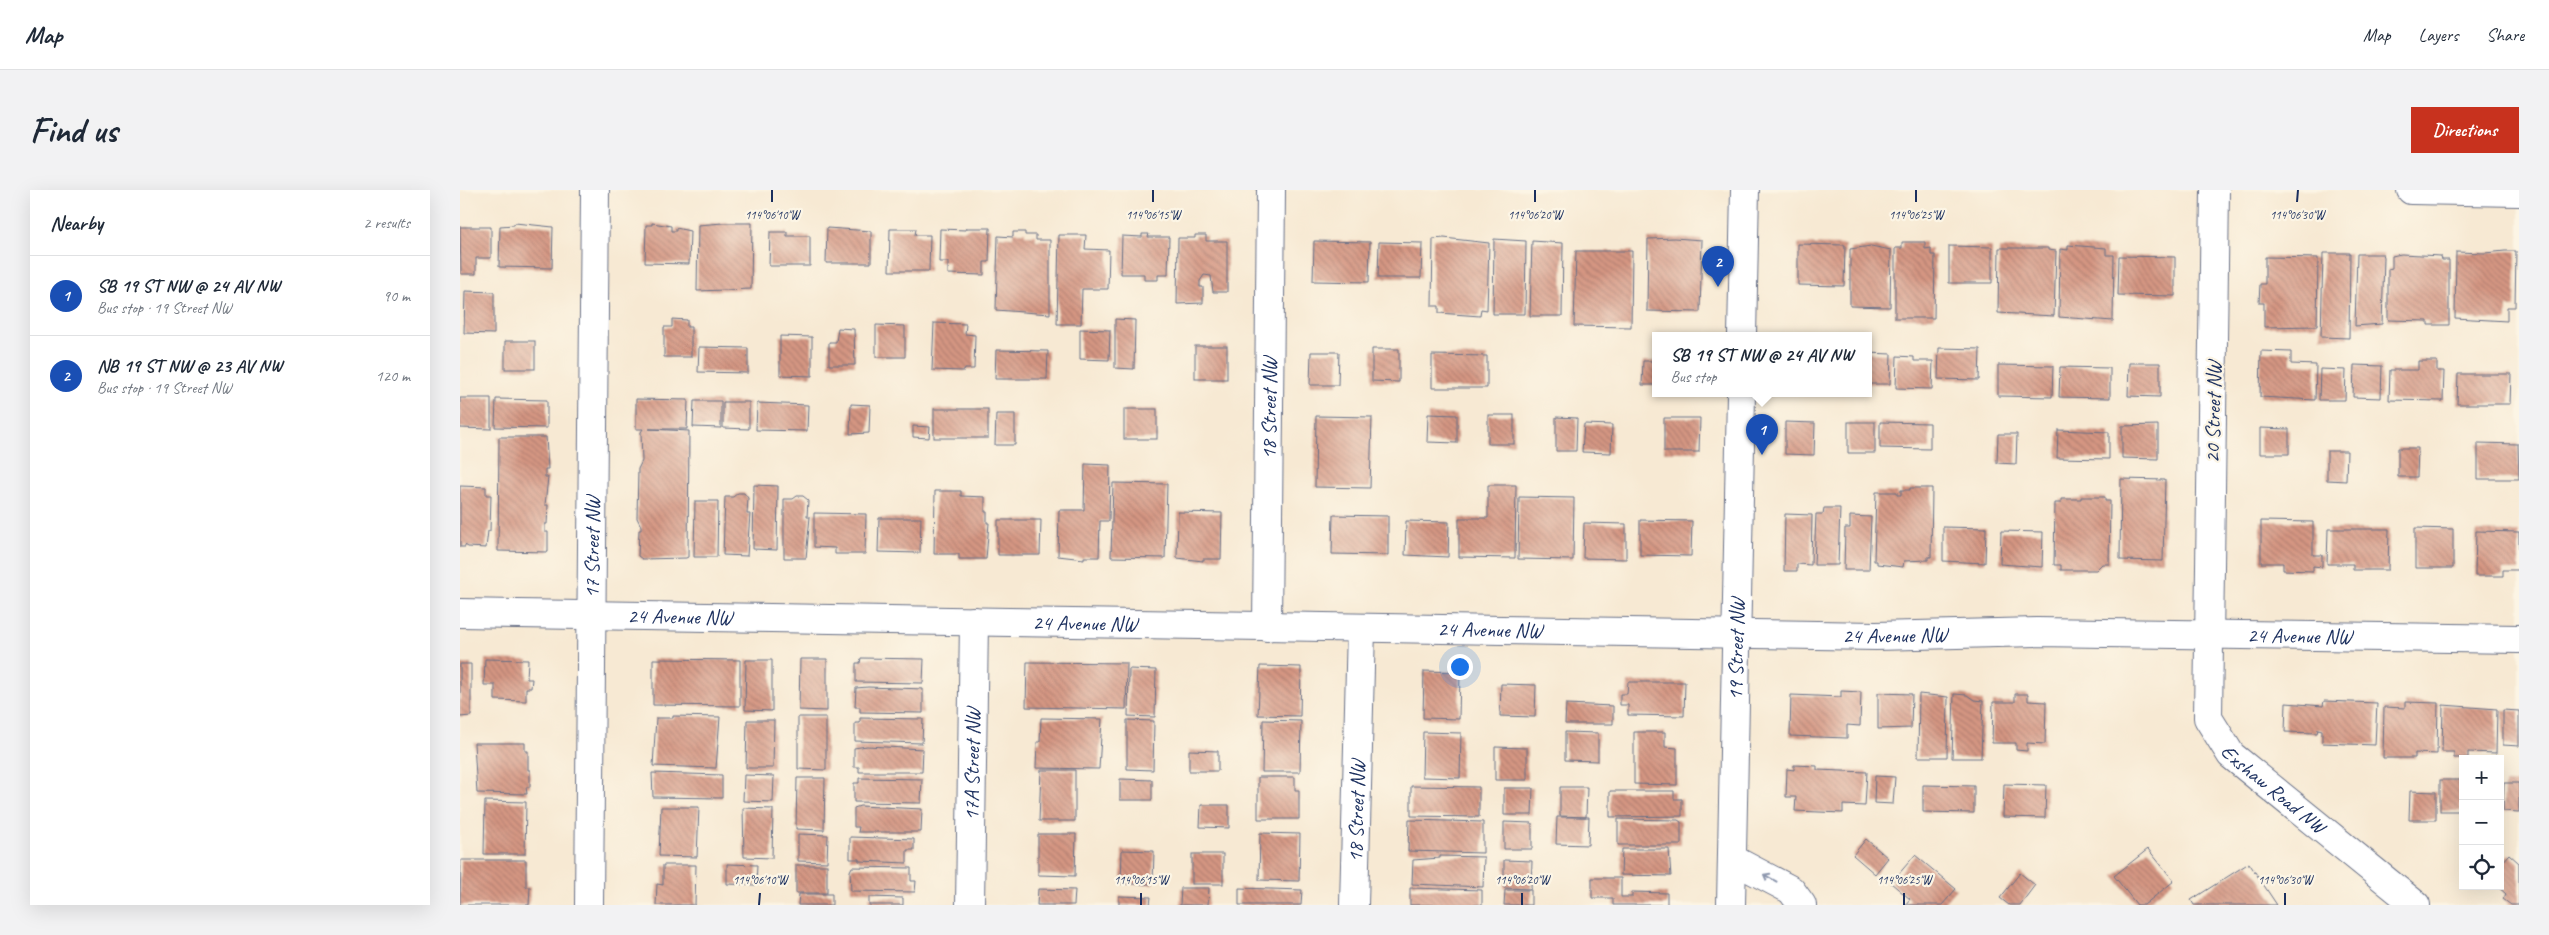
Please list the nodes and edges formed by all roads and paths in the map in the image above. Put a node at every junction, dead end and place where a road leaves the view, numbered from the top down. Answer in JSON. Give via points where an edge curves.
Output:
{"nodes":[{"id":1,"x":595,"y":190,"type":"edge"},
{"id":2,"x":1272,"y":190,"type":"edge"},
{"id":3,"x":1745,"y":190,"type":"edge"},
{"id":4,"x":2215,"y":190,"type":"edge"},
{"id":5,"x":2411,"y":190,"type":"edge"},
{"id":6,"x":2519,"y":192,"type":"edge"},
{"id":7,"x":1742,"y":332,"type":"edge"},
{"id":8,"x":1741,"y":397,"type":"edge"},
{"id":9,"x":460,"y":613,"type":"edge"},
{"id":10,"x":591,"y":615,"type":"junction"},
{"id":11,"x":974,"y":622,"type":"junction"},
{"id":12,"x":1267,"y":627,"type":"junction"},
{"id":13,"x":1360,"y":628,"type":"junction"},
{"id":14,"x":1737,"y":634,"type":"junction"},
{"id":15,"x":2210,"y":634,"type":"junction"},
{"id":16,"x":2519,"y":639,"type":"edge"},
{"id":17,"x":1732,"y":859,"type":"junction"},
{"id":18,"x":589,"y":905,"type":"edge"},
{"id":19,"x":970,"y":905,"type":"edge"},
{"id":20,"x":1354,"y":905,"type":"edge"},
{"id":21,"x":1731,"y":905,"type":"edge"},
{"id":22,"x":1802,"y":905,"type":"edge"},
{"id":23,"x":2416,"y":905,"type":"edge"}],
"edges":[{"from":1,"to":10,"type":"street","name":"17 Street NW"},
{"from":2,"to":12,"type":"street","name":"18 Street NW"},
{"from":3,"to":7,"type":"street"},
{"from":4,"to":15,"type":"street","name":"20 Street NW"},
{"from":5,"to":6,"type":"street"},
{"from":8,"to":14,"type":"street","name":"19 Street NW"},
{"from":9,"to":10,"type":"street","name":"24 Avenue NW"},
{"from":10,"to":11,"type":"street","name":"24 Avenue NW"},
{"from":10,"to":18,"type":"street","name":"17 Street NW"},
{"from":11,"to":12,"type":"street","name":"24 Avenue NW"},
{"from":11,"to":19,"type":"street","name":"17A Street NW"},
{"from":12,"to":13,"type":"street","name":"24 Avenue NW"},
{"from":13,"to":14,"type":"street","name":"24 Avenue NW"},
{"from":13,"to":20,"type":"street","name":"18 Street NW"},
{"from":14,"to":15,"type":"street","name":"24 Avenue NW"},
{"from":14,"to":17,"type":"street","name":"19 Street NW"},
{"from":15,"to":16,"type":"street","name":"24 Avenue NW"},
{"from":15,"to":23,"type":"street","name":"Exshaw Road NW","via":[[2208,718],[2230,755]]},
{"from":17,"to":21,"type":"street","name":"19 Street NW"},
{"from":22,"to":17,"type":"street","one_way":true,"via":[[1791,890]]}]}
